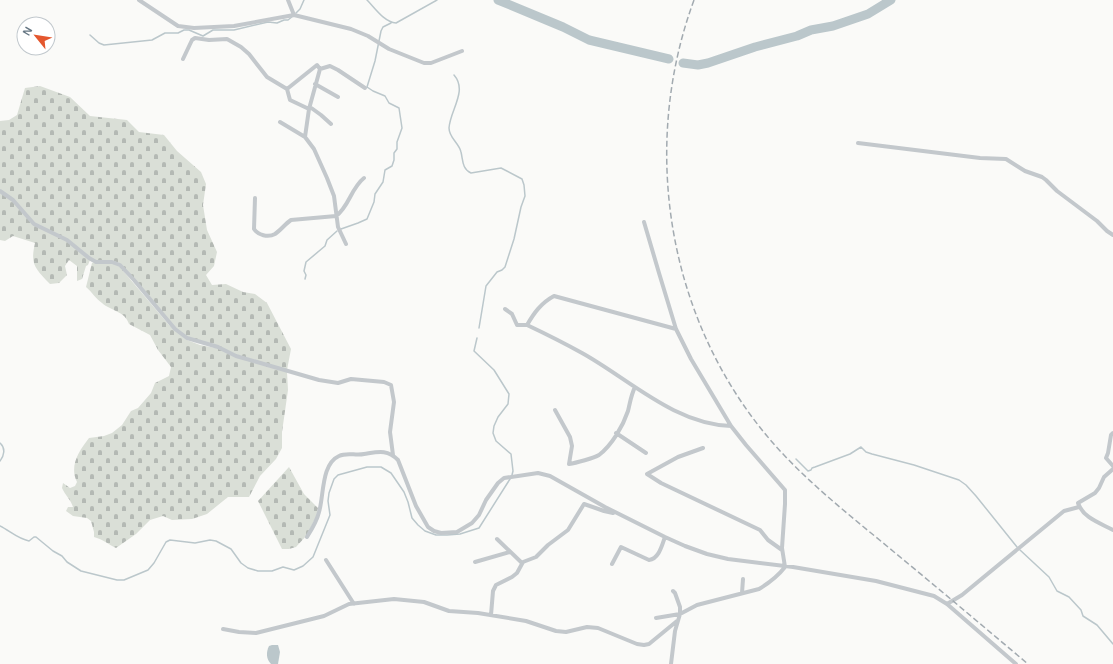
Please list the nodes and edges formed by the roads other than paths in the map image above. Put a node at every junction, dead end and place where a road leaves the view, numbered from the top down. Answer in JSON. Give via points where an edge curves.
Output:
{"nodes":[{"id":1,"x":138,"y":0,"type":"edge"},
{"id":2,"x":288,"y":0,"type":"edge"},
{"id":3,"x":294,"y":15,"type":"junction"},
{"id":4,"x":462,"y":51,"type":"dead end"},
{"id":5,"x":183,"y":60,"type":"dead end"},
{"id":6,"x":320,"y":69,"type":"junction"},
{"id":7,"x":315,"y":84,"type":"junction"},
{"id":8,"x":365,"y":88,"type":"dead end"},
{"id":9,"x":287,"y":89,"type":"junction"},
{"id":10,"x":338,"y":97,"type":"dead end"},
{"id":11,"x":309,"y":108,"type":"junction"},
{"id":12,"x":280,"y":122,"type":"dead end"},
{"id":13,"x":331,"y":124,"type":"dead end"},
{"id":14,"x":305,"y":137,"type":"junction"},
{"id":15,"x":858,"y":143,"type":"dead end"},
{"id":16,"x":364,"y":178,"type":"dead end"},
{"id":17,"x":0,"y":191,"type":"edge"},
{"id":18,"x":255,"y":198,"type":"dead end"},
{"id":19,"x":336,"y":216,"type":"junction"},
{"id":20,"x":644,"y":222,"type":"dead end"},
{"id":21,"x":1113,"y":235,"type":"edge"},
{"id":22,"x":346,"y":244,"type":"dead end"},
{"id":23,"x":505,"y":309,"type":"dead end"},
{"id":24,"x":527,"y":325,"type":"junction"},
{"id":25,"x":676,"y":328,"type":"junction"},
{"id":26,"x":635,"y":387,"type":"junction"},
{"id":27,"x":555,"y":410,"type":"dead end"},
{"id":28,"x":731,"y":426,"type":"junction"},
{"id":29,"x":616,"y":433,"type":"junction"},
{"id":30,"x":1113,"y":433,"type":"edge"},
{"id":31,"x":703,"y":448,"type":"dead end"},
{"id":32,"x":1113,"y":450,"type":"edge"},
{"id":33,"x":646,"y":453,"type":"dead end"},
{"id":34,"x":1108,"y":453,"type":"junction"},
{"id":35,"x":393,"y":455,"type":"junction"},
{"id":36,"x":1113,"y":466,"type":"edge"},
{"id":37,"x":1113,"y":469,"type":"edge"},
{"id":38,"x":1079,"y":507,"type":"junction"},
{"id":39,"x":617,"y":513,"type":"junction"},
{"id":40,"x":1113,"y":530,"type":"edge"},
{"id":41,"x":307,"y":537,"type":"dead end"},
{"id":42,"x":665,"y":537,"type":"junction"},
{"id":43,"x":497,"y":539,"type":"dead end"},
{"id":44,"x":782,"y":550,"type":"junction"},
{"id":45,"x":510,"y":552,"type":"junction"},
{"id":46,"x":326,"y":560,"type":"dead end"},
{"id":47,"x":475,"y":562,"type":"dead end"},
{"id":48,"x":522,"y":564,"type":"junction"},
{"id":49,"x":612,"y":564,"type":"dead end"},
{"id":50,"x":785,"y":566,"type":"junction"},
{"id":51,"x":743,"y":579,"type":"dead end"},
{"id":52,"x":673,"y":591,"type":"dead end"},
{"id":53,"x":742,"y":593,"type":"junction"},
{"id":54,"x":354,"y":604,"type":"junction"},
{"id":55,"x":947,"y":604,"type":"junction"},
{"id":56,"x":680,"y":614,"type":"junction"},
{"id":57,"x":491,"y":615,"type":"junction"},
{"id":58,"x":656,"y":618,"type":"dead end"},
{"id":59,"x":677,"y":621,"type":"junction"},
{"id":60,"x":223,"y":629,"type":"dead end"},
{"id":61,"x":671,"y":664,"type":"edge"},
{"id":62,"x":1016,"y":664,"type":"edge"}],
"edges":[{"from":1,"to":3,"type":"street","via":[[178,26],[194,28],[234,26]]},
{"from":2,"to":3,"type":"street"},
{"from":3,"to":4,"type":"street","via":[[351,29],[427,64]]},
{"from":5,"to":9,"type":"street","via":[[194,38],[227,39],[241,47],[264,75]]},
{"from":6,"to":7,"type":"street"},
{"from":6,"to":8,"type":"street","via":[[330,66]]},
{"from":6,"to":9,"type":"street","via":[[317,65]]},
{"from":7,"to":10,"type":"street"},
{"from":7,"to":11,"type":"street"},
{"from":9,"to":11,"type":"street","via":[[290,100]]},
{"from":11,"to":13,"type":"street"},
{"from":11,"to":14,"type":"street"},
{"from":12,"to":14,"type":"street"},
{"from":14,"to":19,"type":"street","via":[[314,149],[327,178],[334,196]]},
{"from":15,"to":21,"type":"street","via":[[1006,159],[1025,172],[1042,177]]},
{"from":16,"to":19,"type":"street"},
{"from":17,"to":35,"type":"street","via":[[13,200],[34,224],[67,240],[89,258],[96,262],[120,265],[175,329],[187,338],[236,356],[319,380],[338,383],[351,379],[391,385],[394,402],[390,432]]},
{"from":18,"to":19,"type":"street","via":[[254,229],[262,235],[275,234],[291,220]]},
{"from":19,"to":22,"type":"street"},
{"from":20,"to":25,"type":"street"},
{"from":23,"to":24,"type":"street","via":[[512,314],[517,325]]},
{"from":24,"to":25,"type":"street","via":[[544,302],[554,296]]},
{"from":24,"to":26,"type":"street","via":[[582,353]]},
{"from":25,"to":28,"type":"street","via":[[691,359]]},
{"from":26,"to":28,"type":"street","via":[[682,413],[710,424]]},
{"from":26,"to":29,"type":"street","via":[[628,410]]},
{"from":27,"to":29,"type":"street","via":[[570,437],[572,446],[569,464],[598,455]]},
{"from":28,"to":44,"type":"street","via":[[785,490]]},
{"from":29,"to":33,"type":"street"},
{"from":30,"to":34,"type":"street"},
{"from":31,"to":44,"type":"street","via":[[678,457],[647,474],[760,530],[768,540]]},
{"from":32,"to":34,"type":"street"},
{"from":34,"to":36,"type":"street","via":[[1107,459]]},
{"from":35,"to":39,"type":"street","via":[[398,460],[424,521],[428,527],[441,533],[457,532],[472,523],[504,478],[538,474],[550,476]]},
{"from":35,"to":41,"type":"street","via":[[388,452],[347,454],[334,458],[326,472],[320,510]]},
{"from":37,"to":38,"type":"street","via":[[1104,477],[1095,493],[1078,503]]},
{"from":38,"to":40,"type":"street","via":[[1089,517]]},
{"from":38,"to":55,"type":"street","via":[[1064,511]]},
{"from":39,"to":42,"type":"street"},
{"from":39,"to":48,"type":"street","via":[[604,512],[584,504],[568,530]]},
{"from":42,"to":49,"type":"street","via":[[652,560],[621,547]]},
{"from":42,"to":50,"type":"street","via":[[707,554]]},
{"from":43,"to":45,"type":"street"},
{"from":44,"to":50,"type":"street"},
{"from":45,"to":47,"type":"street"},
{"from":45,"to":48,"type":"street"},
{"from":46,"to":54,"type":"street"},
{"from":48,"to":57,"type":"street","via":[[517,573],[496,585]]},
{"from":50,"to":53,"type":"street","via":[[766,585]]},
{"from":50,"to":55,"type":"street","via":[[876,581],[934,596]]},
{"from":51,"to":53,"type":"street"},
{"from":52,"to":56,"type":"street","via":[[678,600]]},
{"from":53,"to":56,"type":"street","via":[[697,605]]},
{"from":54,"to":57,"type":"street","via":[[394,599],[424,602],[449,611]]},
{"from":54,"to":60,"type":"street","via":[[324,616],[256,633]]},
{"from":55,"to":62,"type":"street"},
{"from":56,"to":58,"type":"street"},
{"from":56,"to":59,"type":"street"},
{"from":57,"to":59,"type":"street","via":[[526,620],[556,631],[598,628],[644,645],[649,644]]},
{"from":59,"to":61,"type":"street"}]}
